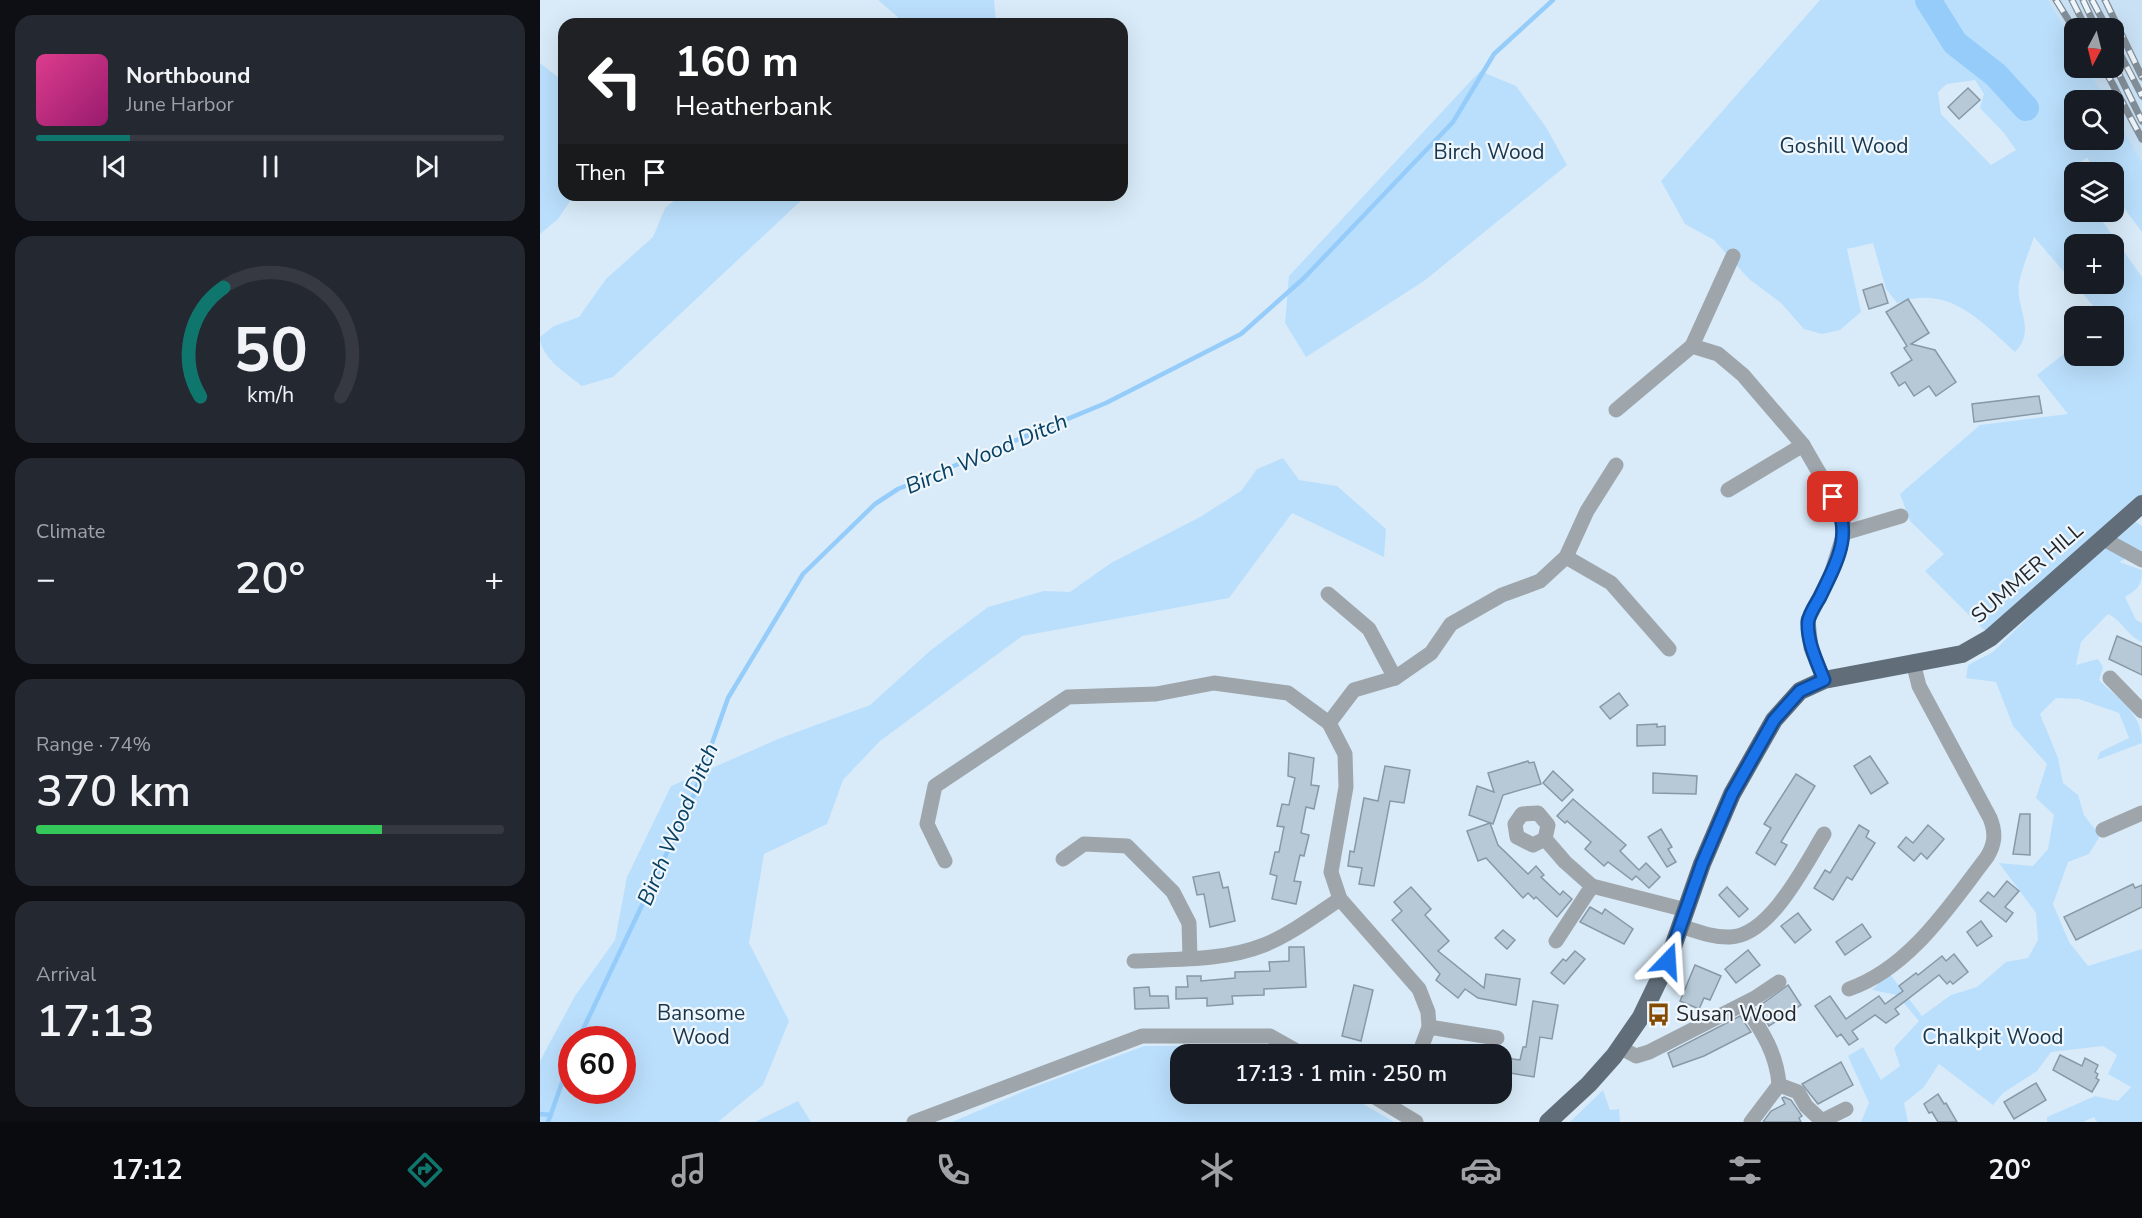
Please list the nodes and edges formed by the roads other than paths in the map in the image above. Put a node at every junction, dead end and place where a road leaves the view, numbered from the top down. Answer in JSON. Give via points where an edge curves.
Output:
{"nodes":[{"id":1,"x":1733,"y":256,"type":"dead end"},
{"id":2,"x":1692,"y":346,"type":"junction"},
{"id":3,"x":1616,"y":410,"type":"dead end"},
{"id":4,"x":1803,"y":445,"type":"junction"},
{"id":5,"x":1616,"y":465,"type":"dead end"},
{"id":6,"x":1728,"y":490,"type":"dead end"},
{"id":7,"x":2142,"y":504,"type":"edge"},
{"id":8,"x":1901,"y":516,"type":"dead end"},
{"id":9,"x":1844,"y":533,"type":"junction"},
{"id":10,"x":2102,"y":538,"type":"junction"},
{"id":11,"x":1566,"y":557,"type":"junction"},
{"id":12,"x":2142,"y":560,"type":"edge"},
{"id":13,"x":1328,"y":594,"type":"dead end"},
{"id":14,"x":1669,"y":650,"type":"dead end"},
{"id":15,"x":1913,"y":662,"type":"junction"},
{"id":16,"x":1395,"y":678,"type":"junction"},
{"id":17,"x":2110,"y":678,"type":"dead end"},
{"id":18,"x":1824,"y":680,"type":"junction"},
{"id":19,"x":2142,"y":711,"type":"edge"},
{"id":20,"x":1329,"y":723,"type":"junction"},
{"id":21,"x":2142,"y":813,"type":"edge"},
{"id":22,"x":2103,"y":830,"type":"dead end"},
{"id":23,"x":1824,"y":834,"type":"dead end"},
{"id":24,"x":1545,"y":839,"type":"dead end"},
{"id":25,"x":1064,"y":859,"type":"dead end"},
{"id":26,"x":945,"y":861,"type":"dead end"},
{"id":27,"x":1592,"y":886,"type":"junction"},
{"id":28,"x":1340,"y":899,"type":"junction"},
{"id":29,"x":1683,"y":918,"type":"junction"},
{"id":30,"x":1556,"y":941,"type":"dead end"},
{"id":31,"x":1190,"y":958,"type":"junction"},
{"id":32,"x":1134,"y":961,"type":"dead end"},
{"id":33,"x":1779,"y":982,"type":"dead end"},
{"id":34,"x":1849,"y":989,"type":"dead end"},
{"id":35,"x":1744,"y":1004,"type":"junction"},
{"id":36,"x":1429,"y":1027,"type":"junction"},
{"id":37,"x":1497,"y":1038,"type":"dead end"},
{"id":38,"x":1284,"y":1044,"type":"edge"},
{"id":39,"x":1424,"y":1044,"type":"edge"},
{"id":40,"x":1621,"y":1048,"type":"junction"},
{"id":41,"x":1779,"y":1085,"type":"junction"},
{"id":42,"x":1396,"y":1104,"type":"edge"},
{"id":43,"x":1846,"y":1108,"type":"dead end"},
{"id":44,"x":914,"y":1122,"type":"edge"},
{"id":45,"x":1416,"y":1122,"type":"edge"},
{"id":46,"x":1548,"y":1122,"type":"edge"},
{"id":47,"x":1751,"y":1122,"type":"edge"}],
"edges":[{"from":1,"to":2,"type":"street"},
{"from":2,"to":3,"type":"street"},
{"from":2,"to":4,"type":"street","via":[[1718,354],[1743,375]]},
{"from":4,"to":6,"type":"street"},
{"from":4,"to":9,"type":"street","via":[[1843,514]]},
{"from":5,"to":11,"type":"street","via":[[1587,511]]},
{"from":7,"to":10,"type":"main road","name":"SUMMER HILL"},
{"from":8,"to":9,"type":"street"},
{"from":9,"to":18,"type":"street","via":[[1808,620],[1811,648]]},
{"from":10,"to":12,"type":"street"},
{"from":10,"to":15,"type":"main road","name":"SUMMER HILL","via":[[1990,638],[1962,654]]},
{"from":11,"to":14,"type":"street","via":[[1611,583]]},
{"from":11,"to":16,"type":"street","via":[[1540,581],[1502,595],[1451,624],[1431,653]]},
{"from":13,"to":16,"type":"street","via":[[1369,629]]},
{"from":15,"to":18,"type":"main road","name":"SUMMER HILL"},
{"from":15,"to":34,"type":"street","via":[[1919,687],[1990,818],[1993,845],[1981,866],[1914,946]]},
{"from":16,"to":20,"type":"street","via":[[1354,690]]},
{"from":17,"to":19,"type":"street"},
{"from":18,"to":29,"type":"main road","name":"SUMMER HILL","via":[[1800,691],[1774,720],[1732,794]]},
{"from":20,"to":26,"type":"street","via":[[1288,693],[1214,682],[1156,694],[1068,697],[935,786],[927,824]]},
{"from":20,"to":28,"type":"street","via":[[1345,754],[1346,787],[1331,872]]},
{"from":21,"to":22,"type":"street"},
{"from":23,"to":29,"type":"street","via":[[1783,902],[1752,929],[1730,937]]},
{"from":24,"to":27,"type":"street"},
{"from":25,"to":31,"type":"street","via":[[1084,844],[1127,846],[1173,892],[1189,923]]},
{"from":27,"to":29,"type":"street","via":[[1666,903]]},
{"from":27,"to":30,"type":"street"},
{"from":28,"to":31,"type":"street","via":[[1263,946]]},
{"from":28,"to":36,"type":"street","via":[[1419,988]]},
{"from":29,"to":40,"type":"main road","name":"SUMMER HILL","via":[[1656,988]]},
{"from":31,"to":32,"type":"street"},
{"from":33,"to":35,"type":"street"},
{"from":35,"to":40,"type":"street","via":[[1649,1052],[1636,1056]]},
{"from":35,"to":41,"type":"street","via":[[1766,1036],[1778,1069]]},
{"from":36,"to":37,"type":"street"},
{"from":36,"to":39,"type":"street"},
{"from":38,"to":44,"type":"street","via":[[1270,1036],[1142,1036]]},
{"from":40,"to":46,"type":"main road","name":"SUMMER HILL"},
{"from":41,"to":43,"type":"street","via":[[1798,1092],[1822,1121]]},
{"from":41,"to":47,"type":"street"},
{"from":42,"to":45,"type":"street"}]}
